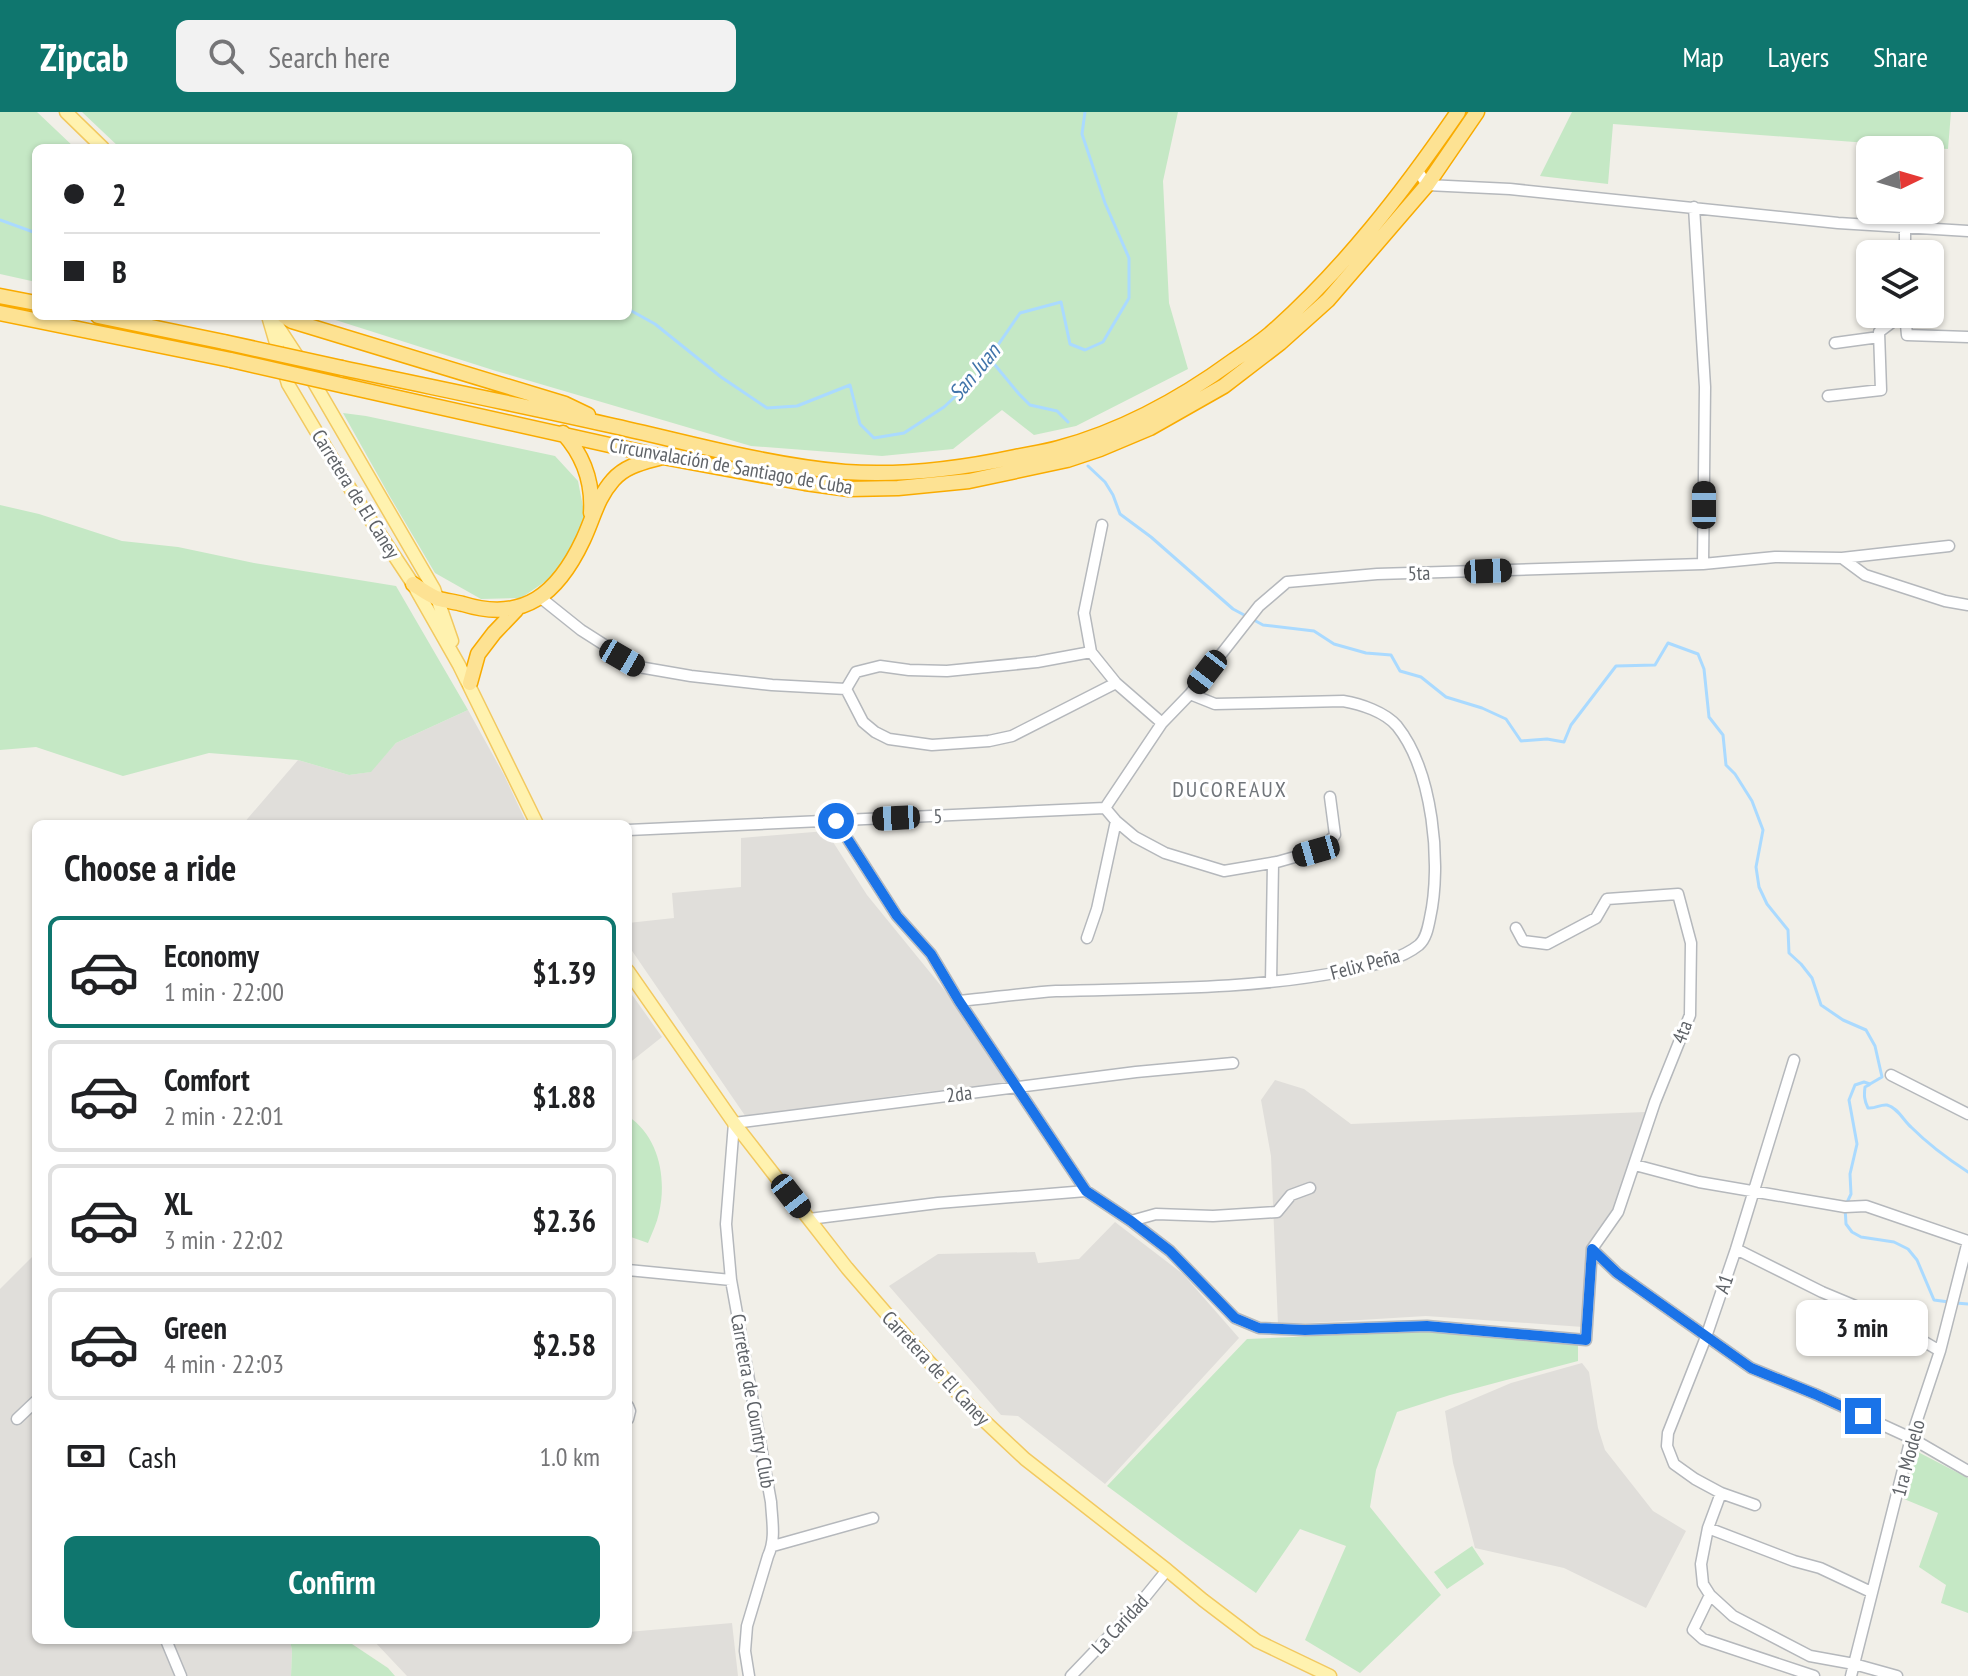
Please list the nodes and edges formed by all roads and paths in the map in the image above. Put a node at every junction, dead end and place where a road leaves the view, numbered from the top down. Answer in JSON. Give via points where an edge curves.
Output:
{"nodes":[{"id":1,"x":66,"y":112,"type":"edge"},
{"id":2,"x":1458,"y":112,"type":"edge"},
{"id":3,"x":1477,"y":112,"type":"edge"},
{"id":4,"x":99,"y":144,"type":"edge"},
{"id":5,"x":1418,"y":171,"type":"junction"},
{"id":6,"x":1427,"y":185,"type":"junction"},
{"id":7,"x":1694,"y":207,"type":"junction"},
{"id":8,"x":1905,"y":227,"type":"junction"},
{"id":9,"x":1968,"y":231,"type":"edge"},
{"id":10,"x":1905,"y":240,"type":"edge"},
{"id":11,"x":0,"y":296,"type":"edge"},
{"id":12,"x":32,"y":302,"type":"edge"},
{"id":13,"x":0,"y":313,"type":"edge"},
{"id":14,"x":32,"y":320,"type":"edge"},
{"id":15,"x":34,"y":320,"type":"edge"},
{"id":16,"x":117,"y":320,"type":"edge"},
{"id":17,"x":271,"y":320,"type":"edge"},
{"id":18,"x":273,"y":320,"type":"edge"},
{"id":19,"x":290,"y":320,"type":"edge"},
{"id":20,"x":1885,"y":328,"type":"edge"},
{"id":21,"x":1906,"y":328,"type":"edge"},
{"id":22,"x":1879,"y":337,"type":"junction"},
{"id":23,"x":1968,"y":337,"type":"edge"},
{"id":24,"x":1835,"y":343,"type":"dead end"},
{"id":25,"x":1828,"y":396,"type":"dead end"},
{"id":26,"x":524,"y":407,"type":"junction"},
{"id":27,"x":610,"y":425,"type":"junction"},
{"id":28,"x":542,"y":430,"type":"junction"},
{"id":29,"x":566,"y":435,"type":"junction"},
{"id":30,"x":580,"y":456,"type":"junction"},
{"id":31,"x":663,"y":457,"type":"junction"},
{"id":32,"x":591,"y":517,"type":"junction"},
{"id":33,"x":1102,"y":525,"type":"dead end"},
{"id":34,"x":1949,"y":546,"type":"dead end"},
{"id":35,"x":1842,"y":558,"type":"junction"},
{"id":36,"x":1703,"y":564,"type":"junction"},
{"id":37,"x":413,"y":584,"type":"junction"},
{"id":38,"x":436,"y":594,"type":"junction"},
{"id":39,"x":541,"y":598,"type":"junction"},
{"id":40,"x":1968,"y":605,"type":"edge"},
{"id":41,"x":516,"y":610,"type":"junction"},
{"id":42,"x":1091,"y":652,"type":"junction"},
{"id":43,"x":459,"y":665,"type":"junction"},
{"id":44,"x":470,"y":683,"type":"junction"},
{"id":45,"x":1116,"y":683,"type":"junction"},
{"id":46,"x":846,"y":689,"type":"junction"},
{"id":47,"x":1190,"y":694,"type":"junction"},
{"id":48,"x":1162,"y":723,"type":"junction"},
{"id":49,"x":1330,"y":797,"type":"dead end"},
{"id":50,"x":1105,"y":808,"type":"junction"},
{"id":51,"x":535,"y":820,"type":"edge"},
{"id":52,"x":836,"y":821,"type":"junction"},
{"id":53,"x":1116,"y":821,"type":"junction"},
{"id":54,"x":632,"y":830,"type":"edge"},
{"id":55,"x":1273,"y":863,"type":"junction"},
{"id":56,"x":1516,"y":928,"type":"dead end"},
{"id":57,"x":1087,"y":938,"type":"dead end"},
{"id":58,"x":632,"y":977,"type":"edge"},
{"id":59,"x":1271,"y":982,"type":"junction"},
{"id":60,"x":959,"y":1001,"type":"junction"},
{"id":61,"x":1794,"y":1060,"type":"dead end"},
{"id":62,"x":1233,"y":1063,"type":"dead end"},
{"id":63,"x":1891,"y":1075,"type":"dead end"},
{"id":64,"x":1018,"y":1086,"type":"junction"},
{"id":65,"x":1968,"y":1114,"type":"edge"},
{"id":66,"x":734,"y":1123,"type":"junction"},
{"id":67,"x":1635,"y":1165,"type":"junction"},
{"id":68,"x":1310,"y":1188,"type":"dead end"},
{"id":69,"x":1086,"y":1191,"type":"junction"},
{"id":70,"x":1755,"y":1192,"type":"junction"},
{"id":71,"x":809,"y":1219,"type":"junction"},
{"id":72,"x":1131,"y":1221,"type":"junction"},
{"id":73,"x":1968,"y":1241,"type":"edge"},
{"id":74,"x":1592,"y":1249,"type":"junction"},
{"id":75,"x":1736,"y":1249,"type":"junction"},
{"id":76,"x":632,"y":1270,"type":"edge"},
{"id":77,"x":731,"y":1280,"type":"junction"},
{"id":78,"x":1706,"y":1337,"type":"junction"},
{"id":79,"x":1940,"y":1351,"type":"junction"},
{"id":80,"x":32,"y":1405,"type":"edge"},
{"id":81,"x":17,"y":1419,"type":"dead end"},
{"id":82,"x":1911,"y":1438,"type":"junction"},
{"id":83,"x":1968,"y":1471,"type":"edge"},
{"id":84,"x":1721,"y":1493,"type":"junction"},
{"id":85,"x":1755,"y":1505,"type":"dead end"},
{"id":86,"x":873,"y":1518,"type":"dead end"},
{"id":87,"x":1708,"y":1528,"type":"junction"},
{"id":88,"x":773,"y":1546,"type":"junction"},
{"id":89,"x":1167,"y":1570,"type":"junction"},
{"id":90,"x":1871,"y":1592,"type":"junction"},
{"id":91,"x":1710,"y":1595,"type":"junction"},
{"id":92,"x":168,"y":1644,"type":"edge"},
{"id":93,"x":1854,"y":1664,"type":"junction"},
{"id":94,"x":181,"y":1676,"type":"edge"},
{"id":95,"x":749,"y":1676,"type":"edge"},
{"id":96,"x":1071,"y":1676,"type":"edge"},
{"id":97,"x":1330,"y":1676,"type":"edge"},
{"id":98,"x":1814,"y":1676,"type":"edge"},
{"id":99,"x":1851,"y":1676,"type":"edge"},
{"id":100,"x":1897,"y":1676,"type":"edge"}],
"edges":[{"from":1,"to":4,"type":"main road"},
{"from":2,"to":5,"type":"highway","name":"Circunvalación de Santiago de Cuba"},
{"from":3,"to":6,"type":"highway","name":"Circunvalación de Santiago de Cuba"},
{"from":5,"to":6,"type":"street"},
{"from":5,"to":27,"type":"highway","name":"Circunvalación de Santiago de Cuba","via":[[1313,293],[1268,336],[1175,398],[1060,447],[967,468],[847,472],[725,453]]},
{"from":6,"to":7,"type":"street"},
{"from":6,"to":31,"type":"highway","name":"Circunvalación de Santiago de Cuba","via":[[1328,300],[1280,343],[1224,386],[1100,449],[969,481],[849,489]]},
{"from":7,"to":8,"type":"street"},
{"from":7,"to":36,"type":"street","via":[[1705,387]]},
{"from":8,"to":9,"type":"street"},
{"from":8,"to":10,"type":"street"},
{"from":11,"to":12,"type":"highway"},
{"from":13,"to":14,"type":"highway","name":"Circunvalación de Santiago de Cuba","bridge":true},
{"from":15,"to":28,"type":"highway","name":"Circunvalación de Santiago de Cuba","bridge":true},
{"from":16,"to":26,"type":"highway","name":"Circunvalación de Santiago de Cuba","bridge":true},
{"from":17,"to":37,"type":"main road","name":"Carretera de El Caney","via":[[288,384]]},
{"from":18,"to":38,"type":"main road","name":"Carretera de El Caney"},
{"from":19,"to":27,"type":"highway","via":[[565,404]]},
{"from":20,"to":22,"type":"street"},
{"from":21,"to":23,"type":"street","via":[[1907,335]]},
{"from":22,"to":24,"type":"street"},
{"from":22,"to":25,"type":"street","via":[[1881,390]]},
{"from":26,"to":27,"type":"highway","name":"Circunvalación de Santiago de Cuba"},
{"from":26,"to":29,"type":"highway"},
{"from":28,"to":29,"type":"highway","name":"Circunvalación de Santiago de Cuba"},
{"from":28,"to":30,"type":"highway"},
{"from":29,"to":30,"type":"highway"},
{"from":29,"to":31,"type":"highway","name":"Circunvalación de Santiago de Cuba"},
{"from":30,"to":32,"type":"highway","via":[[592,494]]},
{"from":31,"to":32,"type":"highway","via":[[620,473]]},
{"from":32,"to":39,"type":"highway","via":[[569,565]]},
{"from":33,"to":42,"type":"street","via":[[1084,613]]},
{"from":34,"to":35,"type":"street","name":"5ta"},
{"from":35,"to":36,"type":"street","name":"5ta"},
{"from":35,"to":40,"type":"street","via":[[1865,575]]},
{"from":36,"to":47,"type":"street","name":"5ta","via":[[1287,582],[1259,606]]},
{"from":37,"to":38,"type":"highway"},
{"from":37,"to":43,"type":"main road","name":"Carretera de El Caney"},
{"from":38,"to":41,"type":"highway","via":[[484,610]]},
{"from":38,"to":43,"type":"main road","name":"Carretera de El Caney"},
{"from":39,"to":41,"type":"highway"},
{"from":39,"to":46,"type":"street","via":[[639,667],[758,684]]},
{"from":41,"to":44,"type":"highway","via":[[478,654]]},
{"from":42,"to":45,"type":"street"},
{"from":42,"to":46,"type":"street","via":[[947,671],[880,666],[856,672]]},
{"from":43,"to":44,"type":"main road","name":"Carretera de El Caney"},
{"from":44,"to":51,"type":"main road","name":"Carretera de El Caney"},
{"from":45,"to":46,"type":"street","via":[[1012,736],[932,745],[875,732],[863,722]]},
{"from":45,"to":48,"type":"street"},
{"from":47,"to":48,"type":"street","name":"5ta"},
{"from":47,"to":59,"type":"street","name":"Felix Peña","via":[[1215,704],[1343,701],[1381,714],[1405,737],[1427,795],[1435,851],[1433,904],[1423,943],[1407,954],[1365,967]]},
{"from":48,"to":50,"type":"street","name":"5ta"},
{"from":49,"to":55,"type":"street","via":[[1335,835],[1316,851]]},
{"from":50,"to":52,"type":"street","name":"5"},
{"from":50,"to":53,"type":"street"},
{"from":52,"to":54,"type":"street","name":"5"},
{"from":52,"to":60,"type":"street"},
{"from":53,"to":55,"type":"street","via":[[1165,853],[1201,865],[1224,871]]},
{"from":53,"to":57,"type":"street"},
{"from":55,"to":59,"type":"street"},
{"from":56,"to":67,"type":"street","name":"4ta","via":[[1523,941],[1547,944],[1596,918],[1607,899],[1678,894],[1691,943],[1690,1015]]},
{"from":58,"to":66,"type":"main road","name":"Carretera de El Caney"},
{"from":59,"to":60,"type":"street","name":"Felix Peña"},
{"from":60,"to":64,"type":"street"},
{"from":61,"to":70,"type":"street","name":"A1"},
{"from":62,"to":64,"type":"street","name":"2da"},
{"from":63,"to":65,"type":"street"},
{"from":64,"to":66,"type":"street","name":"2da"},
{"from":64,"to":69,"type":"street"},
{"from":66,"to":71,"type":"main road","name":"Carretera de El Caney"},
{"from":66,"to":77,"type":"street","name":"Carretera de Country Club","via":[[726,1224]]},
{"from":67,"to":70,"type":"street"},
{"from":67,"to":74,"type":"street","name":"4ta","via":[[1618,1212]]},
{"from":68,"to":72,"type":"street","via":[[1291,1195],[1277,1212],[1156,1214]]},
{"from":69,"to":71,"type":"street"},
{"from":69,"to":72,"type":"street"},
{"from":70,"to":73,"type":"street","via":[[1866,1206]]},
{"from":70,"to":75,"type":"street","name":"A1"},
{"from":71,"to":89,"type":"main road","name":"Carretera de El Caney","via":[[976,1413],[1025,1459]]},
{"from":72,"to":74,"type":"street","via":[[1170,1251],[1235,1318],[1259,1328],[1427,1326],[1586,1340]]},
{"from":73,"to":79,"type":"street","name":"1ra Modelo"},
{"from":74,"to":78,"type":"street"},
{"from":75,"to":78,"type":"street","name":"A1"},
{"from":75,"to":79,"type":"street","via":[[1882,1317]]},
{"from":76,"to":77,"type":"street"},
{"from":77,"to":88,"type":"street","name":"Carretera de Country Club","via":[[771,1502]]},
{"from":78,"to":82,"type":"street","via":[[1751,1368]]},
{"from":78,"to":84,"type":"street","name":"A1","via":[[1667,1446],[1674,1464]]},
{"from":79,"to":82,"type":"street","name":"1ra Modelo"},
{"from":80,"to":81,"type":"street"},
{"from":82,"to":83,"type":"street"},
{"from":82,"to":90,"type":"street","name":"1ra Modelo"},
{"from":84,"to":85,"type":"street","name":"A1"},
{"from":84,"to":87,"type":"street"},
{"from":86,"to":88,"type":"street"},
{"from":87,"to":90,"type":"street"},
{"from":87,"to":91,"type":"street","via":[[1701,1564]]},
{"from":88,"to":95,"type":"street","name":"Carretera de Country Club","via":[[747,1626]]},
{"from":89,"to":96,"type":"street","name":"La Caridad"},
{"from":89,"to":97,"type":"main road","name":"Carretera de El Caney","via":[[1257,1641]]},
{"from":90,"to":93,"type":"street","name":"1ra Modelo"},
{"from":91,"to":93,"type":"street","via":[[1733,1616],[1810,1656]]},
{"from":91,"to":98,"type":"street","via":[[1693,1630],[1703,1639]]},
{"from":92,"to":94,"type":"street"},
{"from":93,"to":99,"type":"street","name":"1ra Modelo"},
{"from":93,"to":100,"type":"street"}]}
